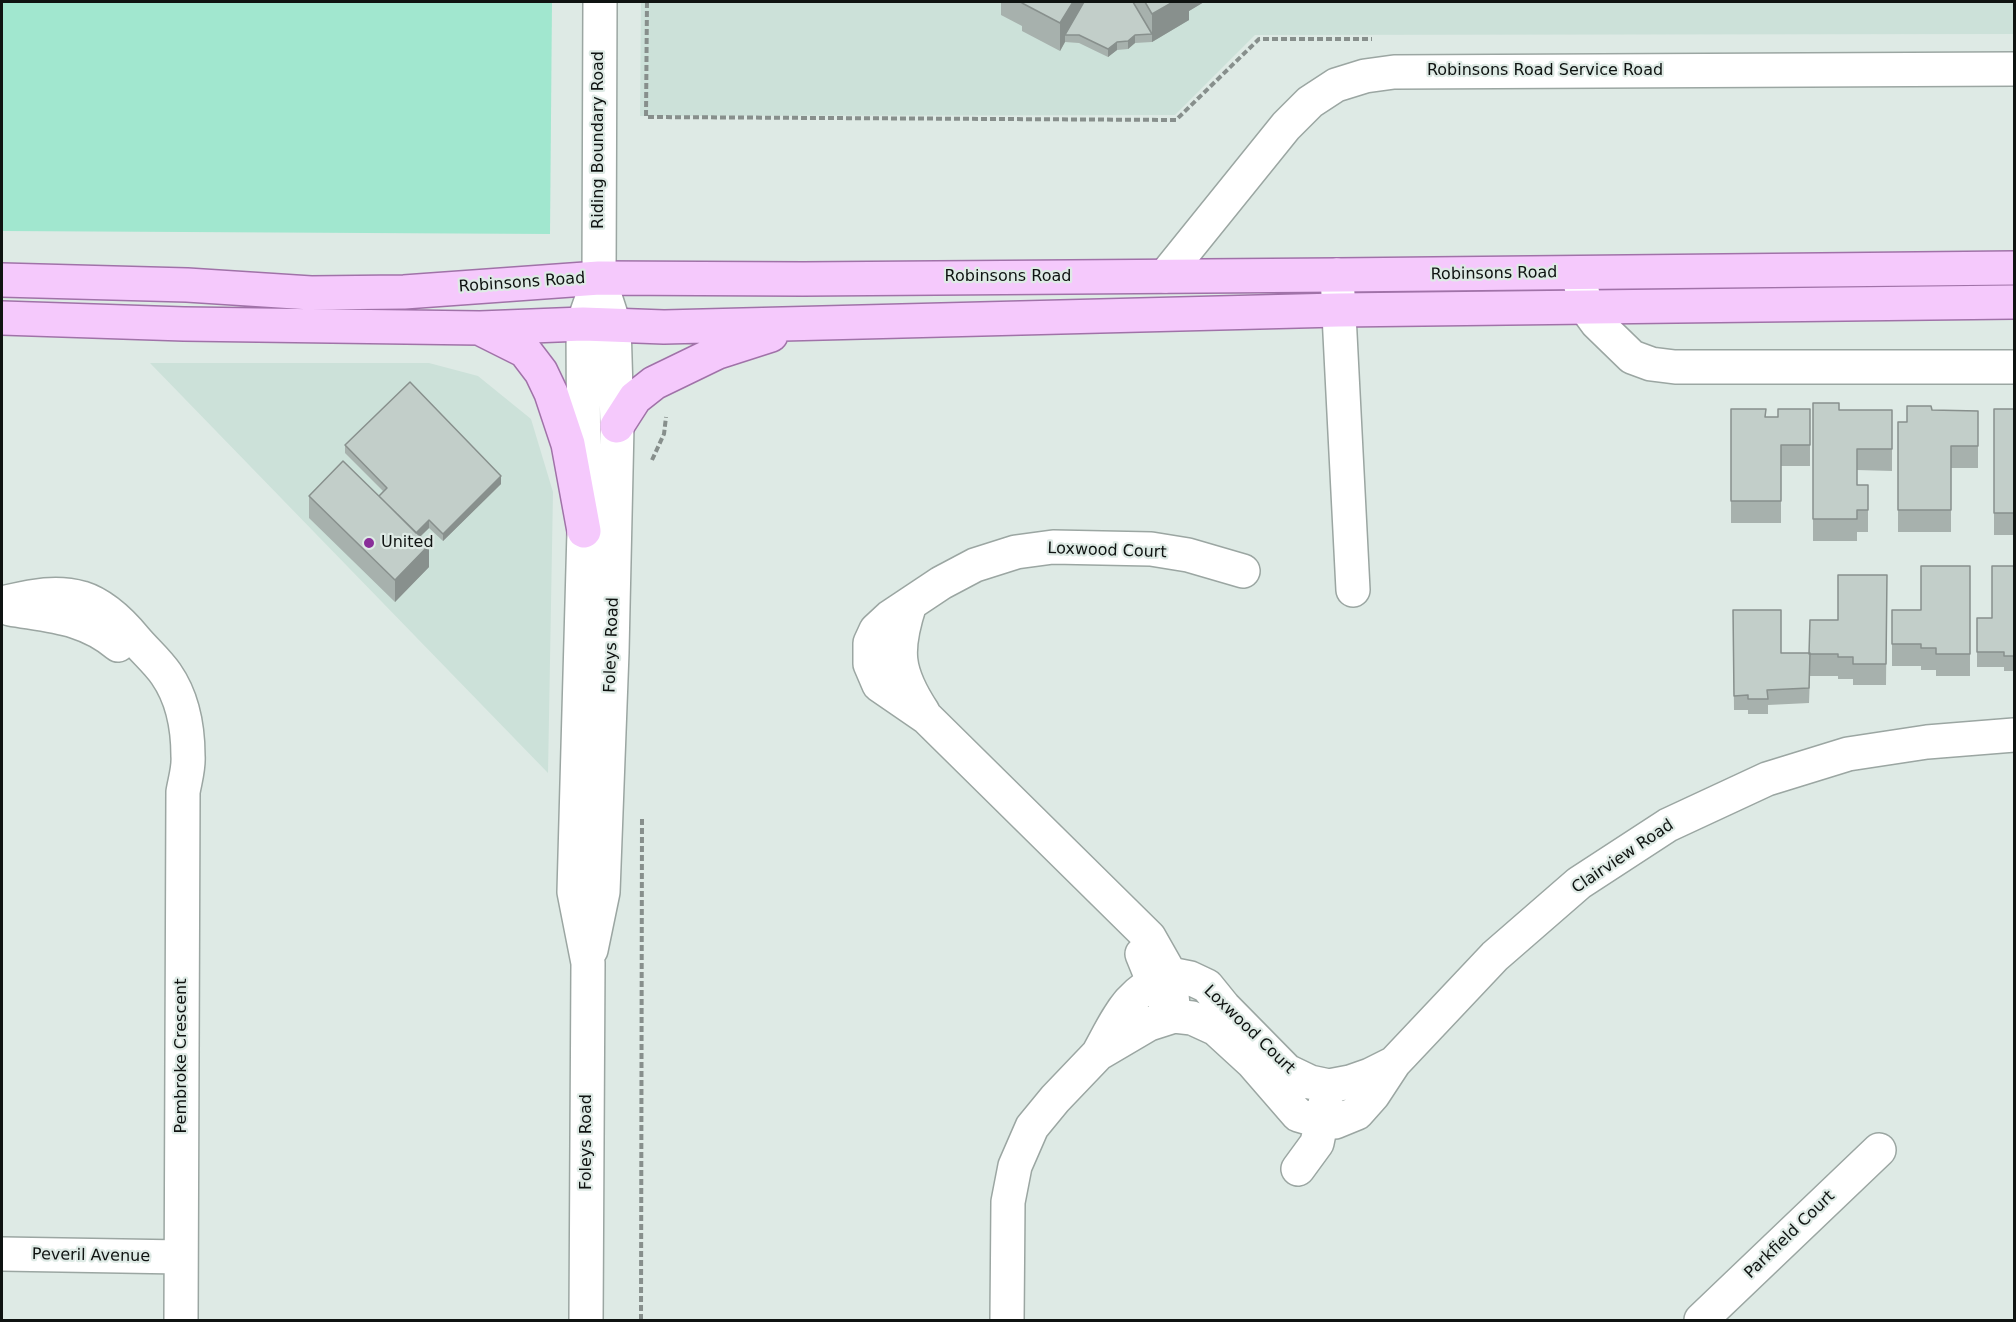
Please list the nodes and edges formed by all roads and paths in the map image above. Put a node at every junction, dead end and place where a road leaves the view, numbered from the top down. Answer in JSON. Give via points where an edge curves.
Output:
{"nodes":[{"id":1,"x":600,"y":2,"type":"edge"},
{"id":2,"x":647,"y":2,"type":"edge"},
{"id":3,"x":2014,"y":69,"type":"edge"},
{"id":4,"x":817,"y":119,"type":"dead end"},
{"id":5,"x":2014,"y":268,"type":"edge"},
{"id":6,"x":1578,"y":273,"type":"junction"},
{"id":7,"x":1337,"y":275,"type":"junction"},
{"id":8,"x":1165,"y":276,"type":"junction"},
{"id":9,"x":599,"y":278,"type":"junction"},
{"id":10,"x":2,"y":280,"type":"edge"},
{"id":11,"x":2014,"y":302,"type":"edge"},
{"id":12,"x":1586,"y":308,"type":"junction"},
{"id":13,"x":1338,"y":310,"type":"junction"},
{"id":14,"x":2,"y":318,"type":"edge"},
{"id":15,"x":810,"y":323,"type":"junction"},
{"id":16,"x":599,"y":324,"type":"junction"},
{"id":17,"x":480,"y":328,"type":"junction"},
{"id":18,"x":2014,"y":367,"type":"edge"},
{"id":19,"x":654,"y":383,"type":"junction"},
{"id":20,"x":617,"y":426,"type":"junction"},
{"id":21,"x":648,"y":466,"type":"dead end"},
{"id":22,"x":584,"y":531,"type":"junction"},
{"id":23,"x":1244,"y":571,"type":"dead end"},
{"id":24,"x":1353,"y":590,"type":"dead end"},
{"id":25,"x":2,"y":605,"type":"edge"},
{"id":26,"x":2014,"y":735,"type":"edge"},
{"id":27,"x":642,"y":817,"type":"dead end"},
{"id":28,"x":588,"y":963,"type":"junction"},
{"id":29,"x":1161,"y":978,"type":"junction"},
{"id":30,"x":1174,"y":1016,"type":"junction"},
{"id":31,"x":1098,"y":1054,"type":"junction"},
{"id":32,"x":1394,"y":1063,"type":"junction"},
{"id":33,"x":1329,"y":1086,"type":"junction"},
{"id":34,"x":1322,"y":1122,"type":"junction"},
{"id":35,"x":1879,"y":1150,"type":"dead end"},
{"id":36,"x":1298,"y":1169,"type":"dead end"},
{"id":37,"x":2,"y":1254,"type":"edge"},
{"id":38,"x":181,"y":1257,"type":"junction"},
{"id":39,"x":181,"y":1320,"type":"edge"},
{"id":40,"x":586,"y":1320,"type":"edge"},
{"id":41,"x":641,"y":1320,"type":"edge"},
{"id":42,"x":1007,"y":1320,"type":"edge"},
{"id":43,"x":1701,"y":1320,"type":"edge"}],
"edges":[{"from":1,"to":9,"type":"street","name":"Riding Boundary Road"},
{"from":2,"to":4,"type":"path","via":[[646,117]]},
{"from":3,"to":8,"type":"street","name":"Robinsons Road Service Road","via":[[1394,72],[1365,76],[1336,85],[1310,102],[1286,126]]},
{"from":5,"to":6,"type":"main road","name":"Robinsons Road"},
{"from":6,"to":7,"type":"main road","name":"Robinsons Road"},
{"from":6,"to":12,"type":"street"},
{"from":7,"to":8,"type":"main road","name":"Robinsons Road"},
{"from":7,"to":13,"type":"street"},
{"from":8,"to":9,"type":"main road","name":"Robinsons Road"},
{"from":9,"to":10,"type":"main road","name":"Robinsons Road","via":[[404,292],[311,293]]},
{"from":9,"to":16,"type":"street","name":"Riding Boundary Road"},
{"from":11,"to":12,"type":"main road"},
{"from":12,"to":13,"type":"main road"},
{"from":12,"to":18,"type":"street","via":[[1632,357],[1652,364]]},
{"from":13,"to":15,"type":"main road"},
{"from":13,"to":24,"type":"street"},
{"from":14,"to":17,"type":"main road"},
{"from":15,"to":16,"type":"main road","via":[[664,327]]},
{"from":15,"to":19,"type":"main road","via":[[718,352]]},
{"from":16,"to":17,"type":"main road"},
{"from":16,"to":20,"type":"street","name":"Foleys Road"},
{"from":16,"to":22,"type":"street","name":"Foleys Road"},
{"from":17,"to":22,"type":"main road","via":[[525,351],[541,372],[568,444]]},
{"from":19,"to":20,"type":"main road","via":[[635,398]]},
{"from":19,"to":21,"type":"path","via":[[666,409],[667,422]]},
{"from":20,"to":28,"type":"street","name":"Foleys Road","via":[[603,892]]},
{"from":22,"to":28,"type":"street","name":"Foleys Road","via":[[574,892]]},
{"from":23,"to":29,"type":"street","name":"Loxwood Court","via":[[1151,549],[1053,547],[1016,552],[975,565],[910,604],[901,630],[901,670],[927,718],[1149,937]]},
{"from":25,"to":38,"type":"street","name":"Pembroke Crescent","via":[[81,622],[105,634],[145,680],[162,709],[183,792]]},
{"from":26,"to":32,"type":"street","name":"Clairview Road","via":[[1848,754],[1767,779],[1668,825],[1579,883],[1504,949]]},
{"from":27,"to":41,"type":"path"},
{"from":28,"to":40,"type":"street","name":"Foleys Road"},
{"from":29,"to":30,"type":"street"},
{"from":29,"to":31,"type":"street","via":[[1135,994]]},
{"from":29,"to":33,"type":"street","name":"Loxwood Court","via":[[1190,978],[1207,986],[1287,1071]]},
{"from":30,"to":31,"type":"street","via":[[1149,1024]]},
{"from":30,"to":34,"type":"street","name":"Loxwood Court","via":[[1192,1018],[1216,1029],[1252,1062],[1298,1115]]},
{"from":31,"to":42,"type":"street","via":[[1032,1127],[1015,1166],[1008,1202]]},
{"from":32,"to":33,"type":"street","name":"Clairview Road","via":[[1370,1075]]},
{"from":32,"to":34,"type":"street","name":"Clairview Road","via":[[1357,1113],[1335,1122]]},
{"from":33,"to":34,"type":"street"},
{"from":34,"to":36,"type":"street","via":[[1317,1143]]},
{"from":35,"to":43,"type":"street","name":"Parkfield Court"},
{"from":37,"to":38,"type":"street","name":"Peveril Avenue"},
{"from":38,"to":39,"type":"street","name":"Pembroke Crescent"}]}
